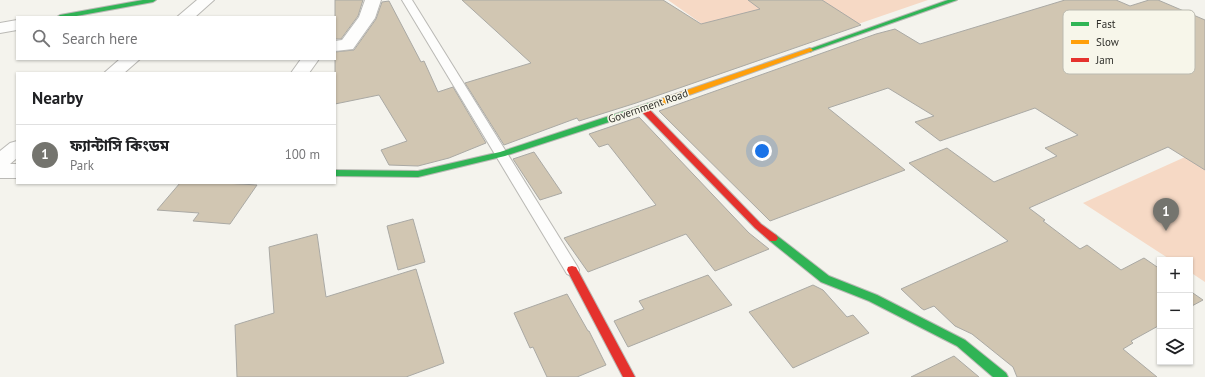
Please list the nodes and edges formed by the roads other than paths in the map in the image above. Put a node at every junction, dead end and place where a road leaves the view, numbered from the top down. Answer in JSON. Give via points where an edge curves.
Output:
{"nodes":[{"id":1,"x":153,"y":0,"type":"edge"},
{"id":2,"x":179,"y":0,"type":"edge"},
{"id":3,"x":206,"y":0,"type":"edge"},
{"id":4,"x":373,"y":0,"type":"edge"},
{"id":5,"x":407,"y":0,"type":"edge"},
{"id":6,"x":954,"y":0,"type":"edge"},
{"id":7,"x":188,"y":14,"type":"edge"},
{"id":8,"x":65,"y":16,"type":"edge"},
{"id":9,"x":16,"y":25,"type":"edge"},
{"id":10,"x":0,"y":28,"type":"edge"},
{"id":11,"x":336,"y":46,"type":"edge"},
{"id":12,"x":130,"y":60,"type":"edge"},
{"id":13,"x":309,"y":60,"type":"edge"},
{"id":14,"x":114,"y":72,"type":"edge"},
{"id":15,"x":301,"y":72,"type":"edge"},
{"id":16,"x":643,"y":108,"type":"junction"},
{"id":17,"x":16,"y":149,"type":"edge"},
{"id":18,"x":502,"y":154,"type":"junction"},
{"id":19,"x":0,"y":161,"type":"edge"},
{"id":20,"x":0,"y":171,"type":"edge"},
{"id":21,"x":16,"y":171,"type":"edge"},
{"id":22,"x":336,"y":173,"type":"edge"},
{"id":23,"x":572,"y":270,"type":"joint"},
{"id":24,"x":629,"y":377,"type":"edge"},
{"id":25,"x":1002,"y":377,"type":"edge"}],
"edges":[{"from":1,"to":8,"type":"street"},
{"from":2,"to":7,"type":"street"},
{"from":3,"to":7,"type":"street"},
{"from":4,"to":11,"type":"street","via":[[367,18],[347,45]]},
{"from":5,"to":18,"type":"lane"},
{"from":6,"to":16,"type":"street","name":"Government Road"},
{"from":9,"to":10,"type":"street"},
{"from":12,"to":14,"type":"street"},
{"from":13,"to":15,"type":"street"},
{"from":16,"to":18,"type":"street","name":"Government Road"},
{"from":16,"to":25,"type":"street","via":[[758,226],[825,279],[873,298],[961,343]]},
{"from":17,"to":19,"type":"street"},
{"from":18,"to":22,"type":"street","name":"Government Road","via":[[418,174]]},
{"from":18,"to":23,"type":"lane"},
{"from":20,"to":21,"type":"street"},
{"from":23,"to":24,"type":"street"}]}
